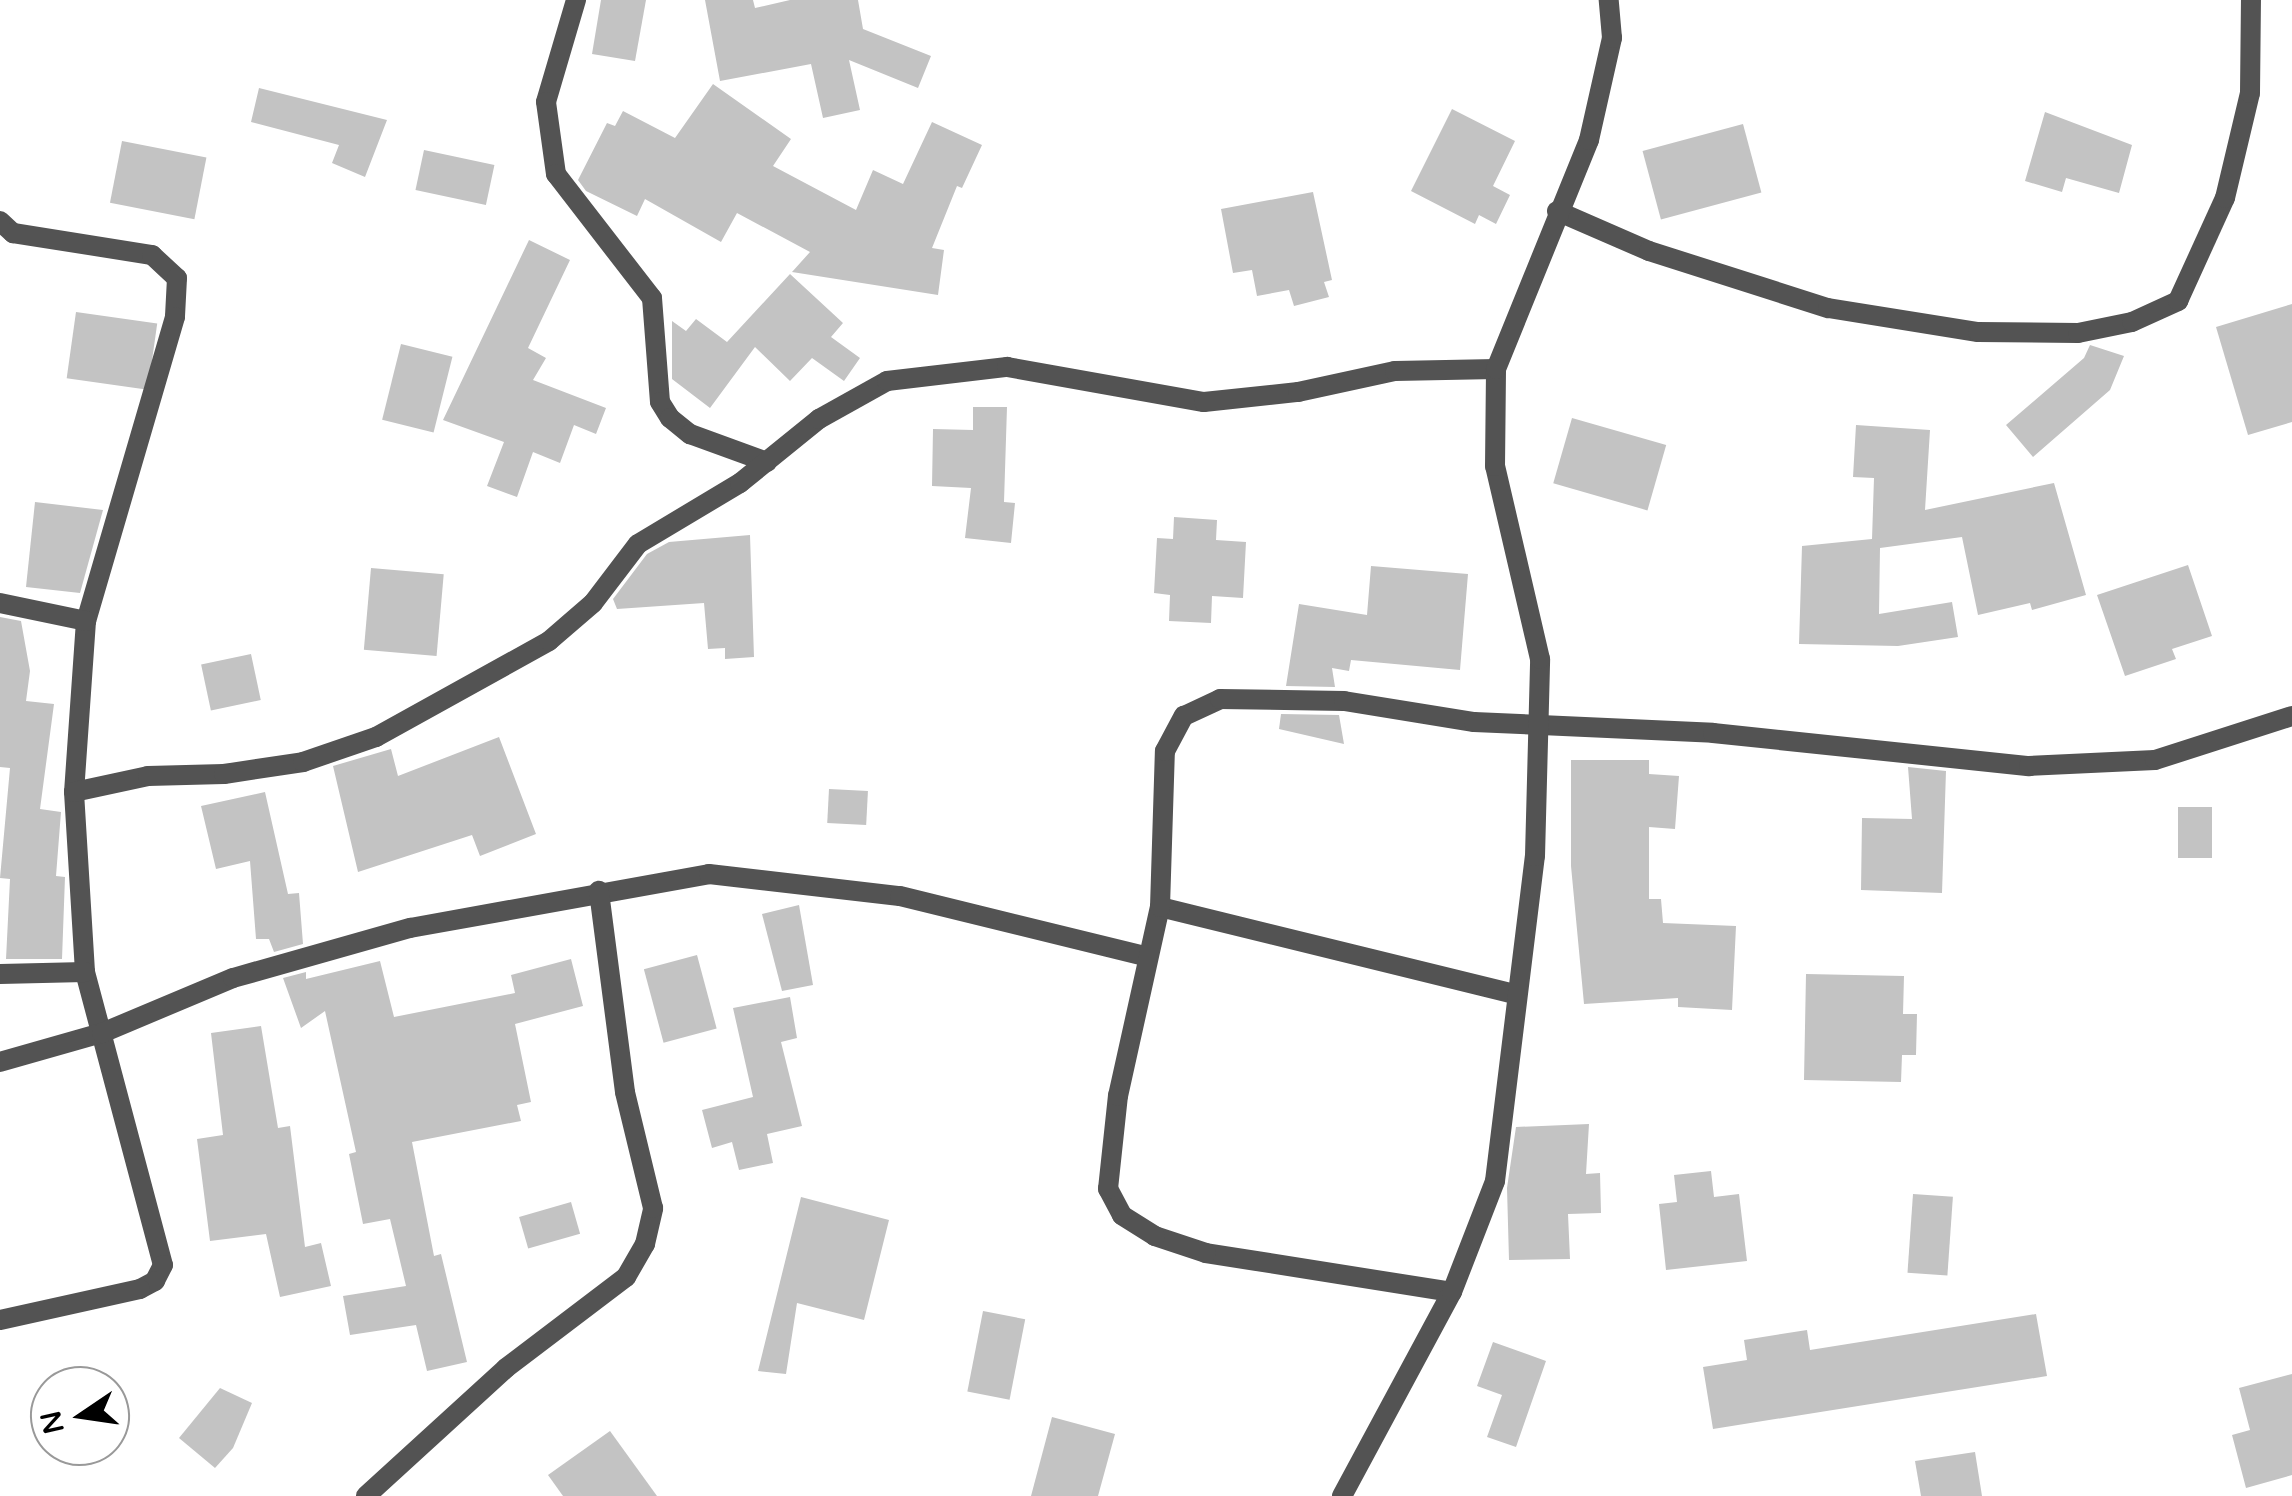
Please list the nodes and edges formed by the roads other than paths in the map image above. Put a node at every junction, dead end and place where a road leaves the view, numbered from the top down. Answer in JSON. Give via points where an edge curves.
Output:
{"nodes":[{"id":1,"x":576,"y":0,"type":"edge"},
{"id":2,"x":1609,"y":0,"type":"edge"},
{"id":3,"x":2251,"y":0,"type":"edge"},
{"id":4,"x":1556,"y":212,"type":"junction"},
{"id":5,"x":0,"y":221,"type":"edge"},
{"id":6,"x":1496,"y":369,"type":"junction"},
{"id":7,"x":766,"y":462,"type":"junction"},
{"id":8,"x":0,"y":603,"type":"edge"},
{"id":9,"x":86,"y":621,"type":"junction"},
{"id":10,"x":2292,"y":716,"type":"edge"},
{"id":11,"x":1537,"y":725,"type":"junction"},
{"id":12,"x":74,"y":792,"type":"junction"},
{"id":13,"x":599,"y":891,"type":"junction"},
{"id":14,"x":1160,"y":907,"type":"junction"},
{"id":15,"x":1148,"y":957,"type":"junction"},
{"id":16,"x":84,"y":972,"type":"junction"},
{"id":17,"x":0,"y":974,"type":"edge"},
{"id":18,"x":1515,"y":994,"type":"junction"},
{"id":19,"x":102,"y":1033,"type":"junction"},
{"id":20,"x":0,"y":1062,"type":"edge"},
{"id":21,"x":1452,"y":1292,"type":"junction"},
{"id":22,"x":0,"y":1320,"type":"edge"},
{"id":23,"x":366,"y":1496,"type":"edge"},
{"id":24,"x":1342,"y":1496,"type":"edge"}],
"edges":[{"from":1,"to":7,"type":"street","via":[[546,102],[556,174],[652,298],[660,402],[670,418],[690,434]]},
{"from":2,"to":4,"type":"street","via":[[1612,38],[1588,140]]},
{"from":3,"to":4,"type":"street","via":[[2250,93],[2225,198],[2178,301],[2132,322],[2078,333],[1978,332],[1828,308],[1649,252]]},
{"from":4,"to":6,"type":"street"},
{"from":5,"to":9,"type":"street","via":[[13,233],[152,255],[177,278],[175,316]]},
{"from":6,"to":7,"type":"street","via":[[1395,370],[1298,392],[1204,402],[1007,367],[950,372],[887,381],[819,420]]},
{"from":6,"to":11,"type":"street","via":[[1495,466],[1540,659]]},
{"from":7,"to":12,"type":"street","via":[[638,544],[592,603],[549,641],[376,738],[303,762],[148,776]]},
{"from":8,"to":9,"type":"street"},
{"from":9,"to":12,"type":"street"},
{"from":10,"to":11,"type":"street","via":[[2155,760],[2073,766]]},
{"from":11,"to":14,"type":"street","via":[[1344,701],[1220,699],[1184,716],[1165,752]]},
{"from":11,"to":18,"type":"street","via":[[1534,856]]},
{"from":12,"to":16,"type":"street"},
{"from":13,"to":15,"type":"street","via":[[709,874],[779,878],[900,896]]},
{"from":13,"to":19,"type":"street","via":[[410,928],[232,978]]},
{"from":13,"to":23,"type":"street","via":[[625,1092],[653,1208],[646,1244],[626,1277],[506,1368]]},
{"from":14,"to":15,"type":"street"},
{"from":14,"to":18,"type":"street"},
{"from":15,"to":21,"type":"street","via":[[1118,1096],[1108,1190],[1122,1215],[1206,1253]]},
{"from":16,"to":17,"type":"street"},
{"from":16,"to":19,"type":"street"},
{"from":18,"to":21,"type":"street","via":[[1495,1181]]},
{"from":19,"to":20,"type":"street"},
{"from":19,"to":22,"type":"street","via":[[163,1264],[140,1289]]},
{"from":21,"to":24,"type":"street"}]}
